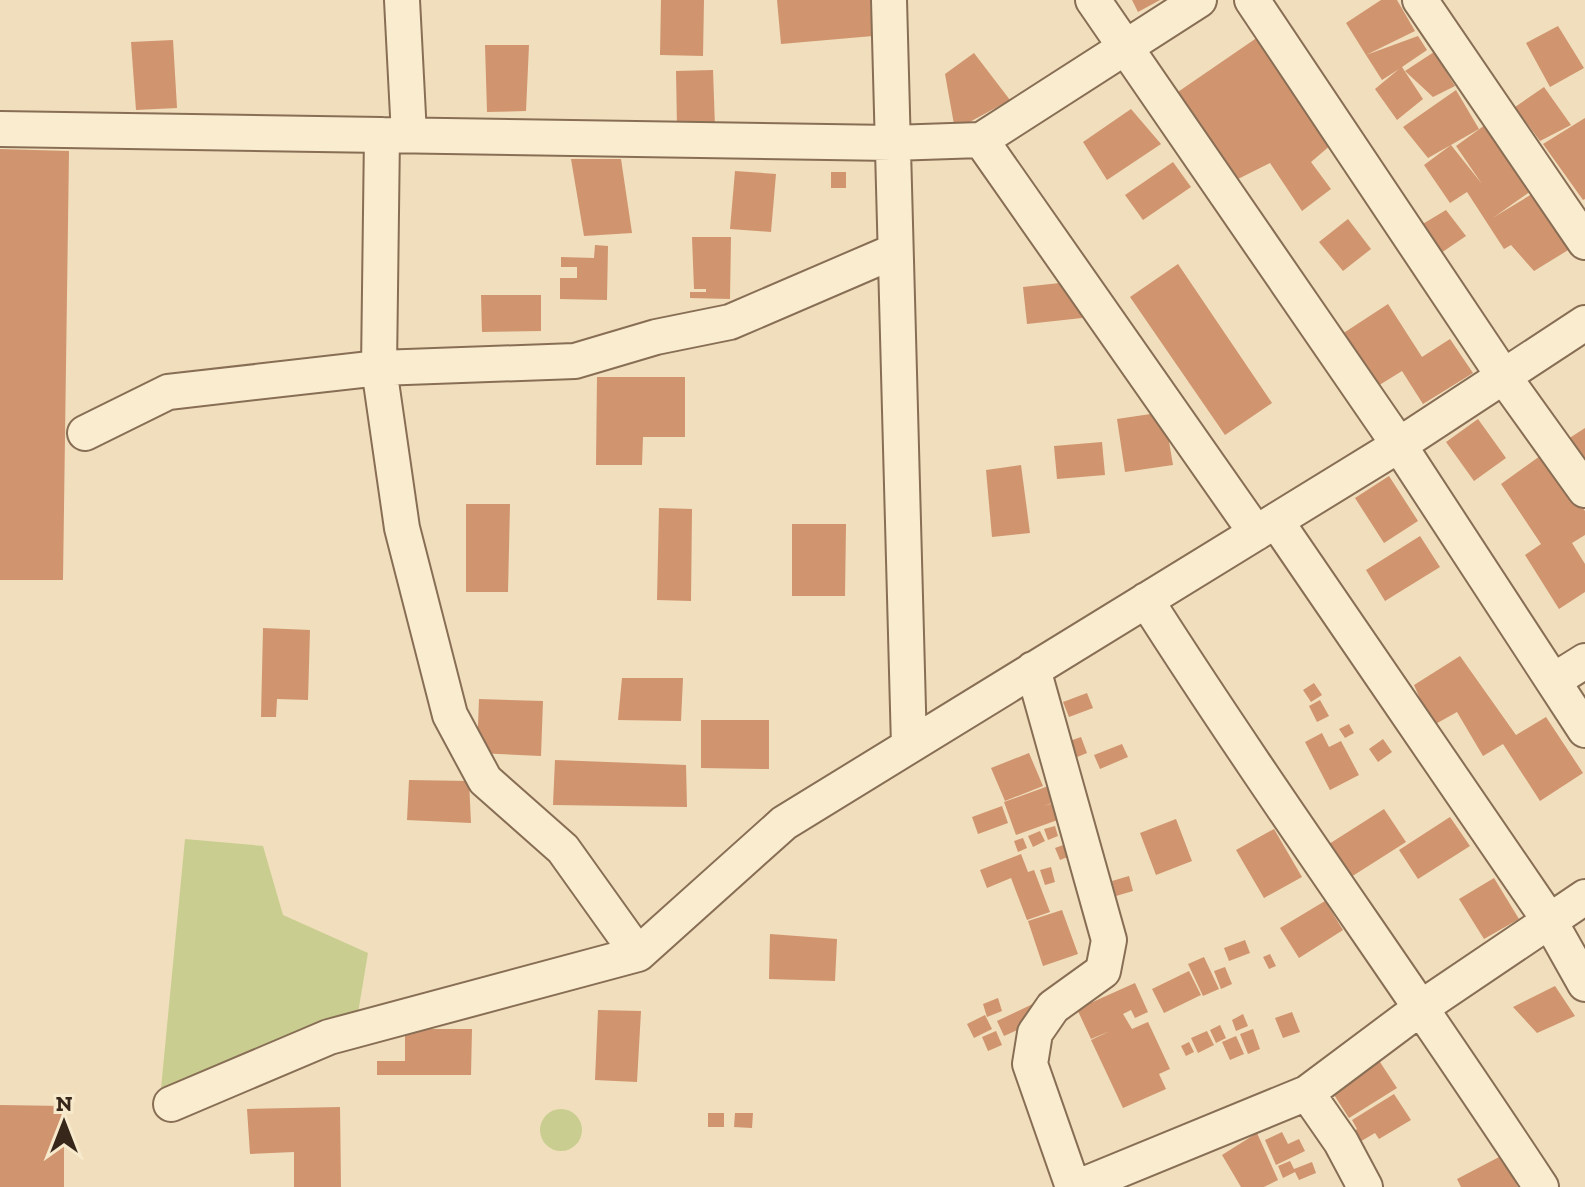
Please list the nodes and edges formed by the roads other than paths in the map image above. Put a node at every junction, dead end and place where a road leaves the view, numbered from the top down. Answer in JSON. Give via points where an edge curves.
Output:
{"nodes":[{"id":1,"x":402,"y":0,"type":"edge"},
{"id":2,"x":889,"y":0,"type":"edge"},
{"id":3,"x":1093,"y":0,"type":"edge"},
{"id":4,"x":1199,"y":0,"type":"edge"},
{"id":5,"x":1252,"y":0,"type":"edge"},
{"id":6,"x":1420,"y":0,"type":"edge"},
{"id":7,"x":1123,"y":48,"type":"junction"},
{"id":8,"x":0,"y":129,"type":"edge"},
{"id":9,"x":395,"y":135,"type":"junction"},
{"id":10,"x":981,"y":140,"type":"junction"},
{"id":11,"x":892,"y":143,"type":"junction"},
{"id":12,"x":1585,"y":242,"type":"edge"},
{"id":13,"x":895,"y":251,"type":"junction"},
{"id":14,"x":1585,"y":323,"type":"edge"},
{"id":15,"x":379,"y":368,"type":"junction"},
{"id":16,"x":1504,"y":377,"type":"junction"},
{"id":17,"x":85,"y":433,"type":"dead end"},
{"id":18,"x":1399,"y":445,"type":"junction"},
{"id":19,"x":1585,"y":490,"type":"edge"},
{"id":20,"x":1266,"y":527,"type":"junction"},
{"id":21,"x":1146,"y":600,"type":"junction"},
{"id":22,"x":1585,"y":661,"type":"edge"},
{"id":23,"x":1033,"y":669,"type":"junction"},
{"id":24,"x":1553,"y":681,"type":"junction"},
{"id":25,"x":1585,"y":730,"type":"edge"},
{"id":26,"x":909,"y":746,"type":"junction"},
{"id":27,"x":1585,"y":897,"type":"edge"},
{"id":28,"x":1549,"y":920,"type":"junction"},
{"id":29,"x":638,"y":954,"type":"junction"},
{"id":30,"x":1585,"y":984,"type":"edge"},
{"id":31,"x":1422,"y":1007,"type":"junction"},
{"id":32,"x":1307,"y":1093,"type":"junction"},
{"id":33,"x":171,"y":1104,"type":"dead end"},
{"id":34,"x":1075,"y":1187,"type":"edge"},
{"id":35,"x":1365,"y":1187,"type":"edge"},
{"id":36,"x":1541,"y":1187,"type":"edge"}],
"edges":[{"from":1,"to":9,"type":"street"},
{"from":2,"to":11,"type":"street"},
{"from":3,"to":7,"type":"street"},
{"from":4,"to":7,"type":"street"},
{"from":5,"to":16,"type":"street"},
{"from":6,"to":12,"type":"street"},
{"from":7,"to":10,"type":"street"},
{"from":7,"to":18,"type":"street"},
{"from":8,"to":9,"type":"street"},
{"from":9,"to":11,"type":"street"},
{"from":9,"to":15,"type":"street"},
{"from":10,"to":11,"type":"street"},
{"from":10,"to":20,"type":"street"},
{"from":11,"to":13,"type":"street"},
{"from":13,"to":15,"type":"street","via":[[730,322],[575,361]]},
{"from":13,"to":26,"type":"street"},
{"from":14,"to":16,"type":"street"},
{"from":15,"to":17,"type":"street","via":[[168,392]]},
{"from":15,"to":29,"type":"street","via":[[402,528],[450,715],[485,780],[563,849]]},
{"from":16,"to":18,"type":"street"},
{"from":16,"to":19,"type":"street"},
{"from":18,"to":20,"type":"street"},
{"from":18,"to":24,"type":"street"},
{"from":20,"to":21,"type":"street"},
{"from":20,"to":28,"type":"street"},
{"from":21,"to":23,"type":"street"},
{"from":21,"to":31,"type":"street","via":[[1252,765]]},
{"from":22,"to":24,"type":"street"},
{"from":23,"to":26,"type":"street"},
{"from":23,"to":34,"type":"street","via":[[1109,940],[1103,971],[1053,1007],[1035,1033],[1030,1064]]},
{"from":24,"to":25,"type":"street"},
{"from":26,"to":29,"type":"street","via":[[784,823]]},
{"from":27,"to":28,"type":"street"},
{"from":28,"to":30,"type":"street"},
{"from":28,"to":31,"type":"street"},
{"from":29,"to":33,"type":"street","via":[[329,1037]]},
{"from":31,"to":32,"type":"street"},
{"from":31,"to":36,"type":"street"},
{"from":32,"to":34,"type":"street"},
{"from":32,"to":35,"type":"street"}]}
